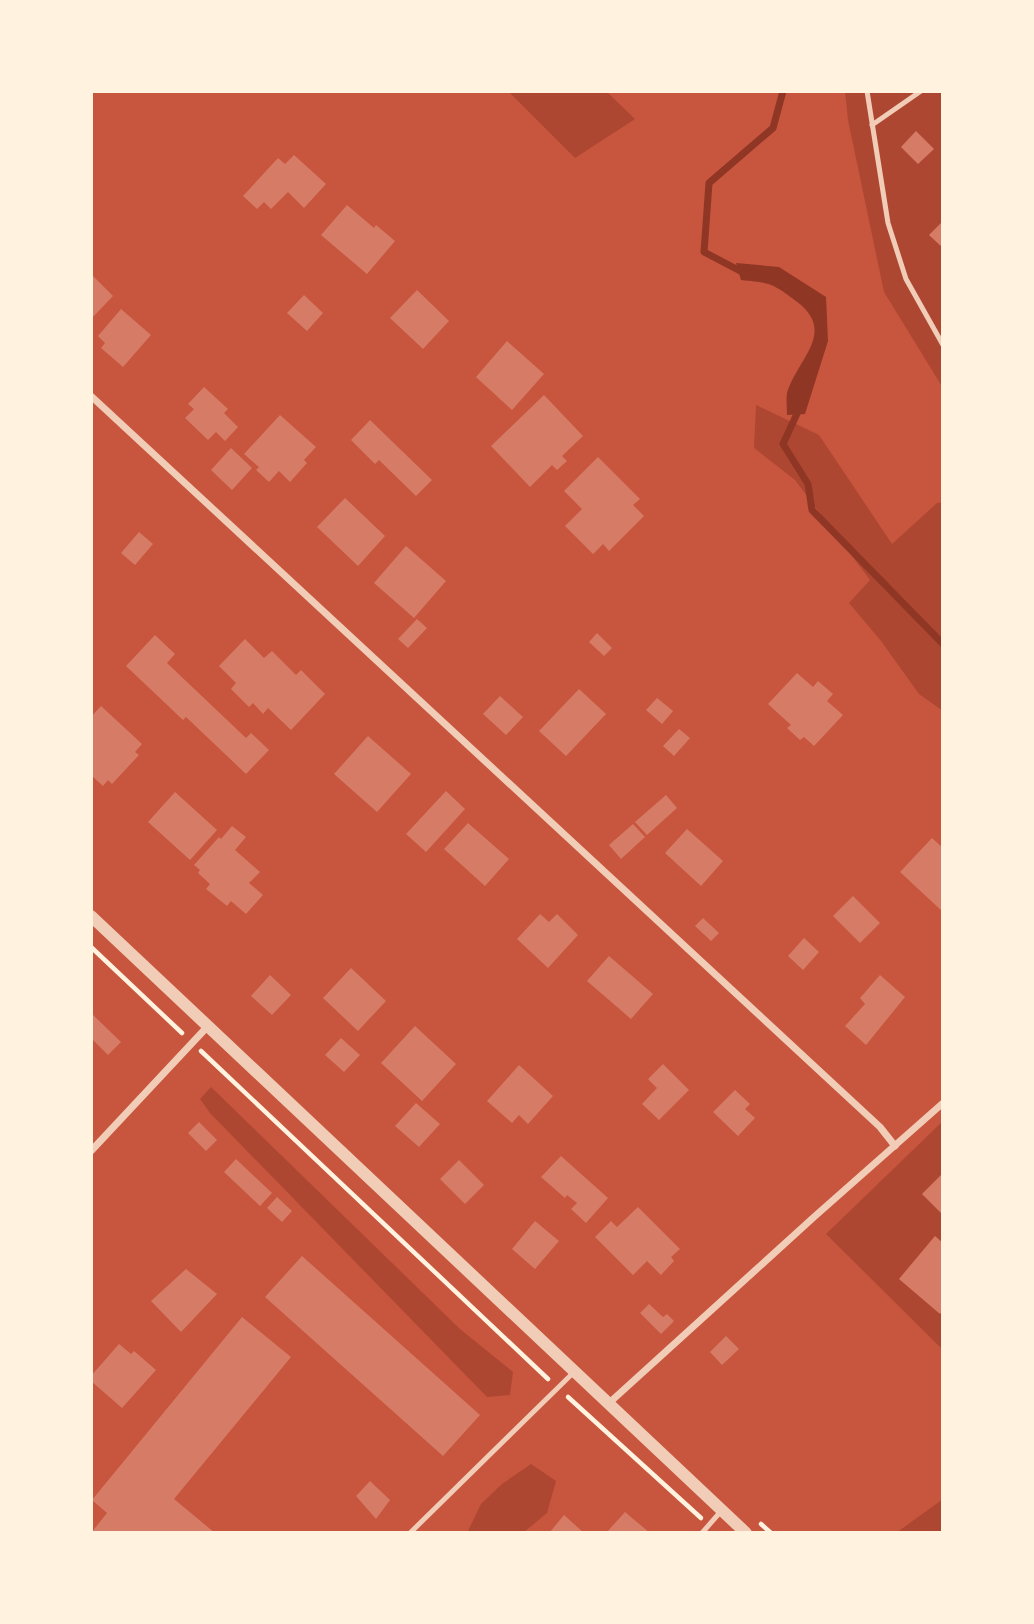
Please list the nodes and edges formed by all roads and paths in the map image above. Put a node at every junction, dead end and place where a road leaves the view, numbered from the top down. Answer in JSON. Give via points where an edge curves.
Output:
{"nodes":[{"id":1,"x":867,"y":91,"type":"edge"},
{"id":2,"x":921,"y":91,"type":"edge"},
{"id":3,"x":872,"y":125,"type":"junction"},
{"id":4,"x":943,"y":345,"type":"edge"},
{"id":5,"x":91,"y":396,"type":"edge"},
{"id":6,"x":91,"y":916,"type":"edge"},
{"id":7,"x":91,"y":947,"type":"edge"},
{"id":8,"x":208,"y":1026,"type":"junction"},
{"id":9,"x":192,"y":1043,"type":"junction"},
{"id":10,"x":942,"y":1106,"type":"edge"},
{"id":11,"x":895,"y":1146,"type":"junction"},
{"id":12,"x":91,"y":1151,"type":"edge"},
{"id":13,"x":574,"y":1373,"type":"junction"},
{"id":14,"x":558,"y":1388,"type":"junction"},
{"id":15,"x":608,"y":1404,"type":"junction"},
{"id":16,"x":722,"y":1510,"type":"junction"},
{"id":17,"x":709,"y":1525,"type":"junction"},
{"id":18,"x":410,"y":1533,"type":"edge"},
{"id":19,"x":702,"y":1533,"type":"edge"},
{"id":20,"x":747,"y":1533,"type":"edge"}],
"edges":[{"from":1,"to":3,"type":"lane"},
{"from":2,"to":3,"type":"lane"},
{"from":3,"to":4,"type":"lane","via":[[888,223],[905,279]]},
{"from":5,"to":11,"type":"street","via":[[880,1127]]},
{"from":6,"to":8,"type":"street"},
{"from":7,"to":9,"type":"path"},
{"from":8,"to":9,"type":"street"},
{"from":8,"to":13,"type":"street"},
{"from":9,"to":12,"type":"street"},
{"from":9,"to":14,"type":"path"},
{"from":10,"to":11,"type":"street"},
{"from":11,"to":15,"type":"street"},
{"from":13,"to":14,"type":"lane"},
{"from":13,"to":15,"type":"street"},
{"from":14,"to":17,"type":"path"},
{"from":14,"to":18,"type":"lane"},
{"from":15,"to":16,"type":"street"},
{"from":16,"to":17,"type":"lane"},
{"from":16,"to":20,"type":"street"},
{"from":17,"to":19,"type":"lane"}]}
